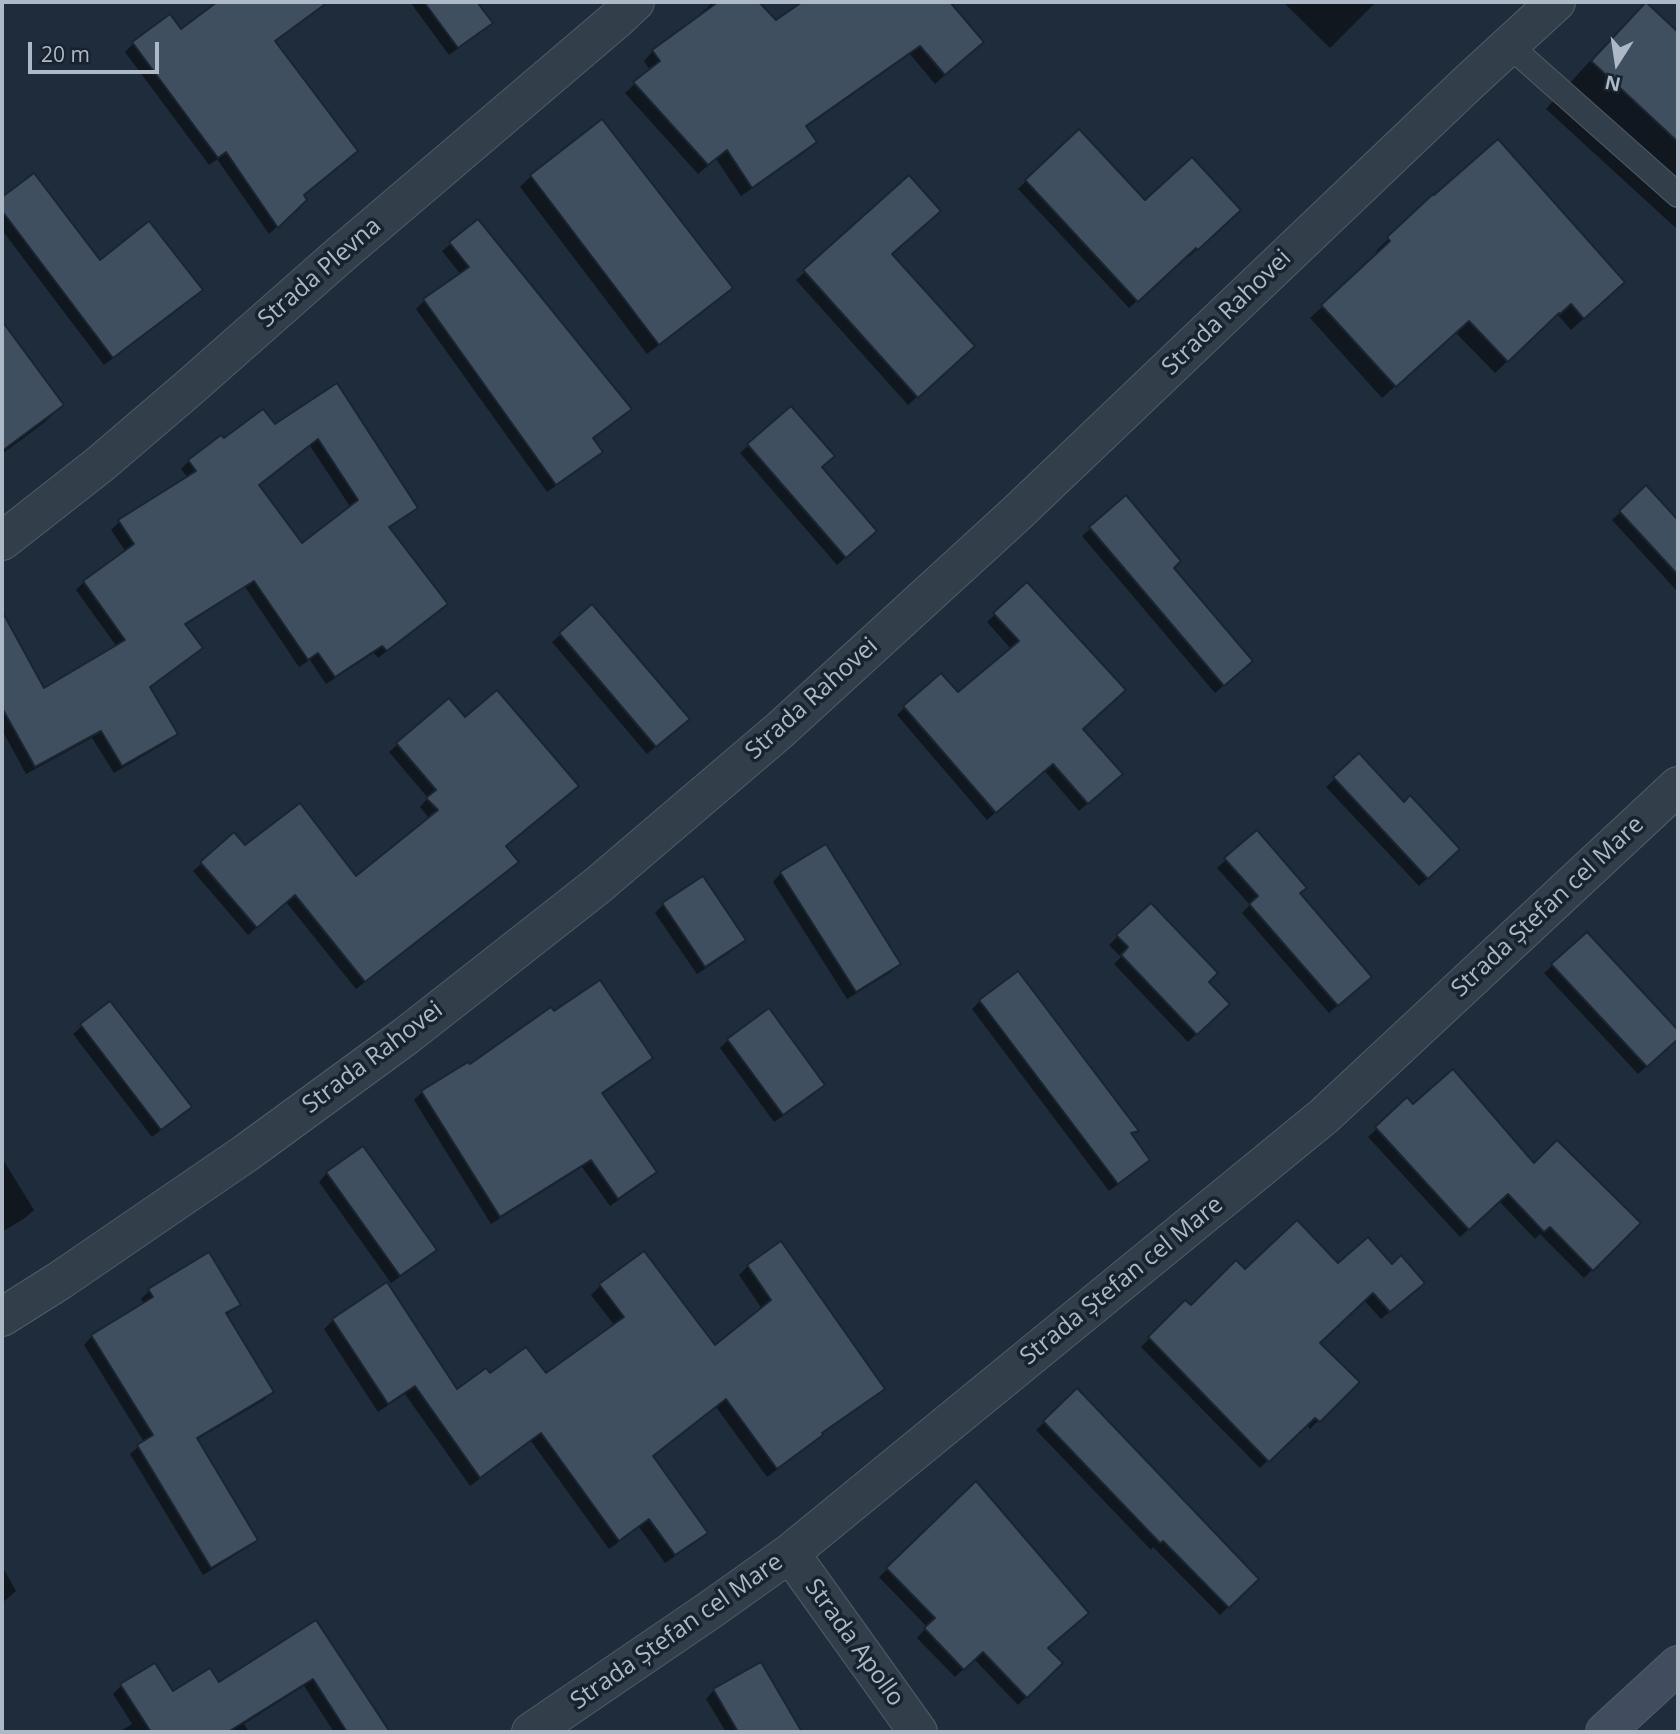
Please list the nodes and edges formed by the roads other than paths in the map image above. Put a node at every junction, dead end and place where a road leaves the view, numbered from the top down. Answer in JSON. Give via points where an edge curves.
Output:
{"nodes":[{"id":1,"x":635,"y":2,"type":"edge"},
{"id":2,"x":1556,"y":2,"type":"edge"},
{"id":3,"x":1509,"y":45,"type":"junction"},
{"id":4,"x":1678,"y":195,"type":"edge"},
{"id":5,"x":2,"y":541,"type":"edge"},
{"id":6,"x":1678,"y":786,"type":"edge"},
{"id":7,"x":2,"y":1317,"type":"edge"},
{"id":8,"x":790,"y":1553,"type":"junction"},
{"id":9,"x":1678,"y":1665,"type":"edge"},
{"id":10,"x":531,"y":1732,"type":"edge"},
{"id":11,"x":918,"y":1732,"type":"edge"},
{"id":12,"x":1605,"y":1732,"type":"edge"}],
"edges":[{"from":1,"to":5,"type":"street","name":"Strada Plevna","via":[[99,465]]},
{"from":2,"to":3,"type":"street","name":"Strada Rahovei"},
{"from":3,"to":4,"type":"lane"},
{"from":3,"to":7,"type":"street","name":"Strada Rahovei","via":[[1016,514],[780,730],[597,886],[256,1145]]},
{"from":6,"to":8,"type":"street","name":"Strada Ștefan cel Mare","via":[[1324,1116]]},
{"from":8,"to":10,"type":"street","name":"Strada Ștefan cel Mare"},
{"from":8,"to":11,"type":"street","name":"Strada Apollo"},
{"from":9,"to":12,"type":"main road"}]}
